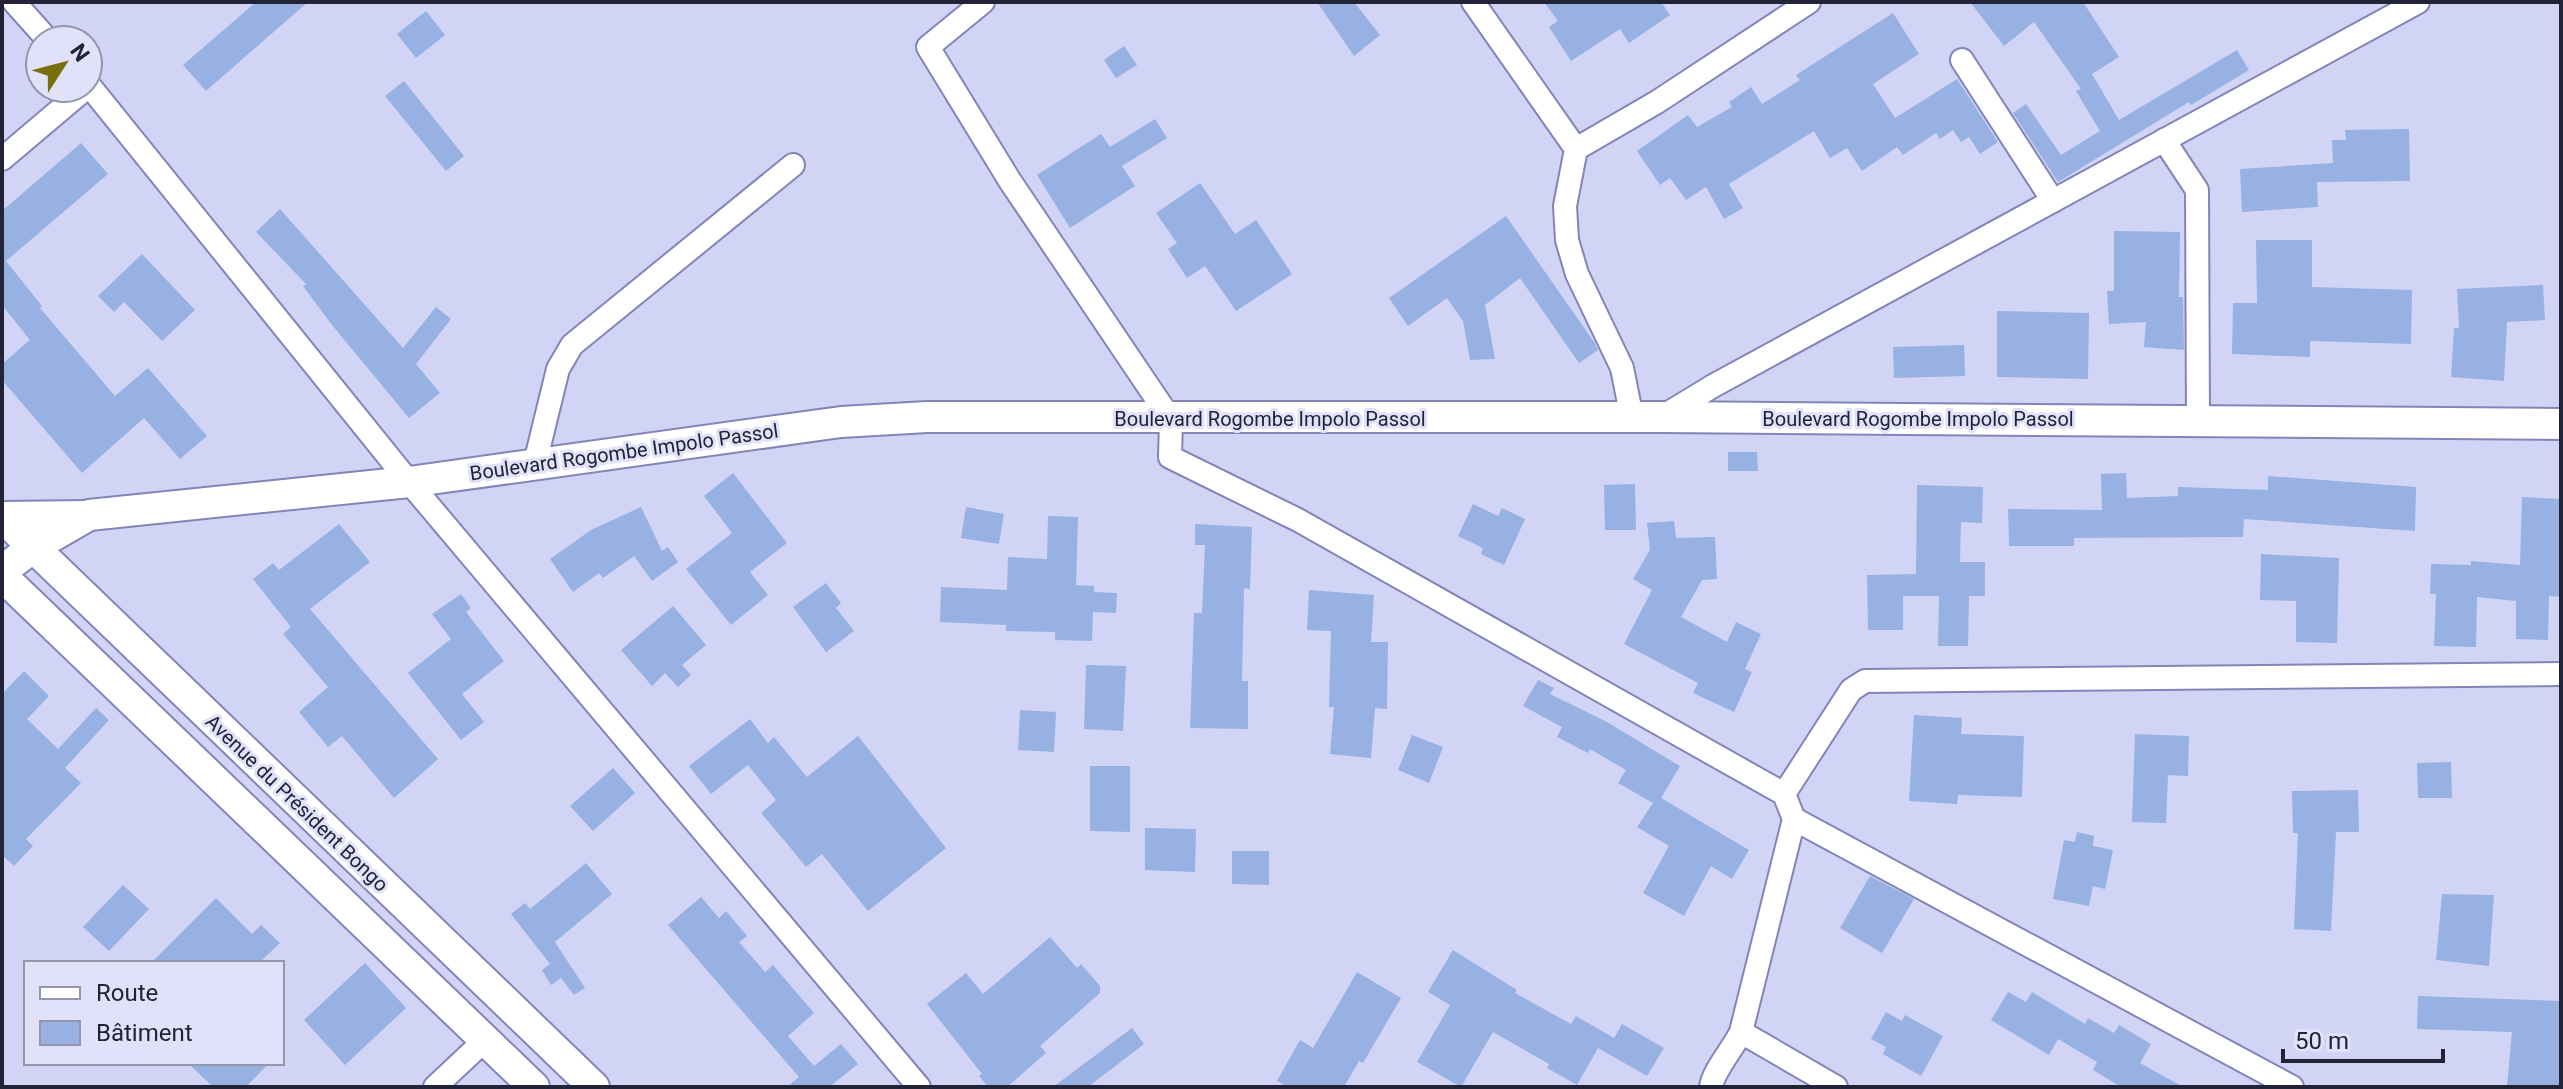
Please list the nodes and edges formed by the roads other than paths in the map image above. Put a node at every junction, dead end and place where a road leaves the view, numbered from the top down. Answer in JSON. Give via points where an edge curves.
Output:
{"nodes":[{"id":1,"x":14,"y":2,"type":"edge"},
{"id":2,"x":983,"y":2,"type":"edge"},
{"id":3,"x":1473,"y":2,"type":"edge"},
{"id":4,"x":1809,"y":2,"type":"edge"},
{"id":5,"x":2418,"y":2,"type":"edge"},
{"id":6,"x":34,"y":24,"type":"edge"},
{"id":7,"x":1962,"y":60,"type":"dead end"},
{"id":8,"x":67,"y":104,"type":"edge"},
{"id":9,"x":103,"y":104,"type":"edge"},
{"id":10,"x":2164,"y":140,"type":"junction"},
{"id":11,"x":1576,"y":149,"type":"junction"},
{"id":12,"x":2,"y":159,"type":"edge"},
{"id":13,"x":793,"y":165,"type":"dead end"},
{"id":14,"x":2053,"y":201,"type":"junction"},
{"id":15,"x":1662,"y":417,"type":"junction"},
{"id":16,"x":1632,"y":418,"type":"junction"},
{"id":17,"x":1171,"y":420,"type":"junction"},
{"id":18,"x":2198,"y":421,"type":"junction"},
{"id":19,"x":2561,"y":424,"type":"edge"},
{"id":20,"x":535,"y":463,"type":"junction"},
{"id":21,"x":409,"y":482,"type":"junction"},
{"id":22,"x":89,"y":515,"type":"junction"},
{"id":23,"x":2,"y":517,"type":"edge"},
{"id":24,"x":32,"y":548,"type":"junction"},
{"id":25,"x":2,"y":574,"type":"edge"},
{"id":26,"x":2561,"y":674,"type":"edge"},
{"id":27,"x":1784,"y":794,"type":"junction"},
{"id":28,"x":1794,"y":819,"type":"junction"},
{"id":29,"x":1741,"y":1032,"type":"junction"},
{"id":30,"x":485,"y":1040,"type":"junction"},
{"id":31,"x":435,"y":1087,"type":"edge"},
{"id":32,"x":534,"y":1087,"type":"edge"},
{"id":33,"x":594,"y":1087,"type":"edge"},
{"id":34,"x":919,"y":1087,"type":"edge"},
{"id":35,"x":1711,"y":1087,"type":"edge"},
{"id":36,"x":1836,"y":1087,"type":"edge"},
{"id":37,"x":2292,"y":1087,"type":"edge"}],
"edges":[{"from":1,"to":6,"type":"street"},
{"from":2,"to":17,"type":"street","via":[[928,47],[1010,181]]},
{"from":3,"to":11,"type":"street"},
{"from":4,"to":11,"type":"street"},
{"from":5,"to":10,"type":"street"},
{"from":7,"to":14,"type":"street"},
{"from":8,"to":12,"type":"street"},
{"from":9,"to":21,"type":"street"},
{"from":10,"to":14,"type":"street"},
{"from":10,"to":18,"type":"street","via":[[2197,190]]},
{"from":11,"to":16,"type":"street","via":[[1565,206],[1567,240],[1577,274],[1622,368]]},
{"from":13,"to":20,"type":"street","via":[[572,345],[558,369]]},
{"from":14,"to":15,"type":"street"},
{"from":15,"to":16,"type":"street","name":"Boulevard Rogombe Impolo Passol"},
{"from":15,"to":18,"type":"street","name":"Boulevard Rogombe Impolo Passol"},
{"from":16,"to":17,"type":"street","name":"Boulevard Rogombe Impolo Passol"},
{"from":17,"to":20,"type":"street","name":"Boulevard Rogombe Impolo Passol","via":[[927,417],[841,422]]},
{"from":17,"to":27,"type":"street","via":[[1170,457],[1298,520]]},
{"from":18,"to":19,"type":"street","name":"Boulevard Rogombe Impolo Passol"},
{"from":20,"to":21,"type":"street","name":"Boulevard Rogombe Impolo Passol"},
{"from":21,"to":22,"type":"street","name":"Boulevard Rogombe Impolo Passol"},
{"from":21,"to":34,"type":"street"},
{"from":22,"to":23,"type":"street"},
{"from":22,"to":24,"type":"street","name":"Boulevard Rogombe Impolo Passol"},
{"from":23,"to":24,"type":"street","name":"Avenue du Président Bongo"},
{"from":24,"to":25,"type":"street","name":"Boulevard Rogombe Impolo Passol"},
{"from":24,"to":33,"type":"street","name":"Avenue du Président Bongo"},
{"from":25,"to":30,"type":"street","name":"Avenue du Président Bongo"},
{"from":26,"to":27,"type":"street","via":[[1865,681],[1851,690]]},
{"from":27,"to":28,"type":"street"},
{"from":28,"to":29,"type":"street"},
{"from":28,"to":37,"type":"street"},
{"from":29,"to":35,"type":"street"},
{"from":29,"to":36,"type":"street"},
{"from":30,"to":31,"type":"street"},
{"from":30,"to":32,"type":"street","name":"Avenue du Président Bongo"}]}
